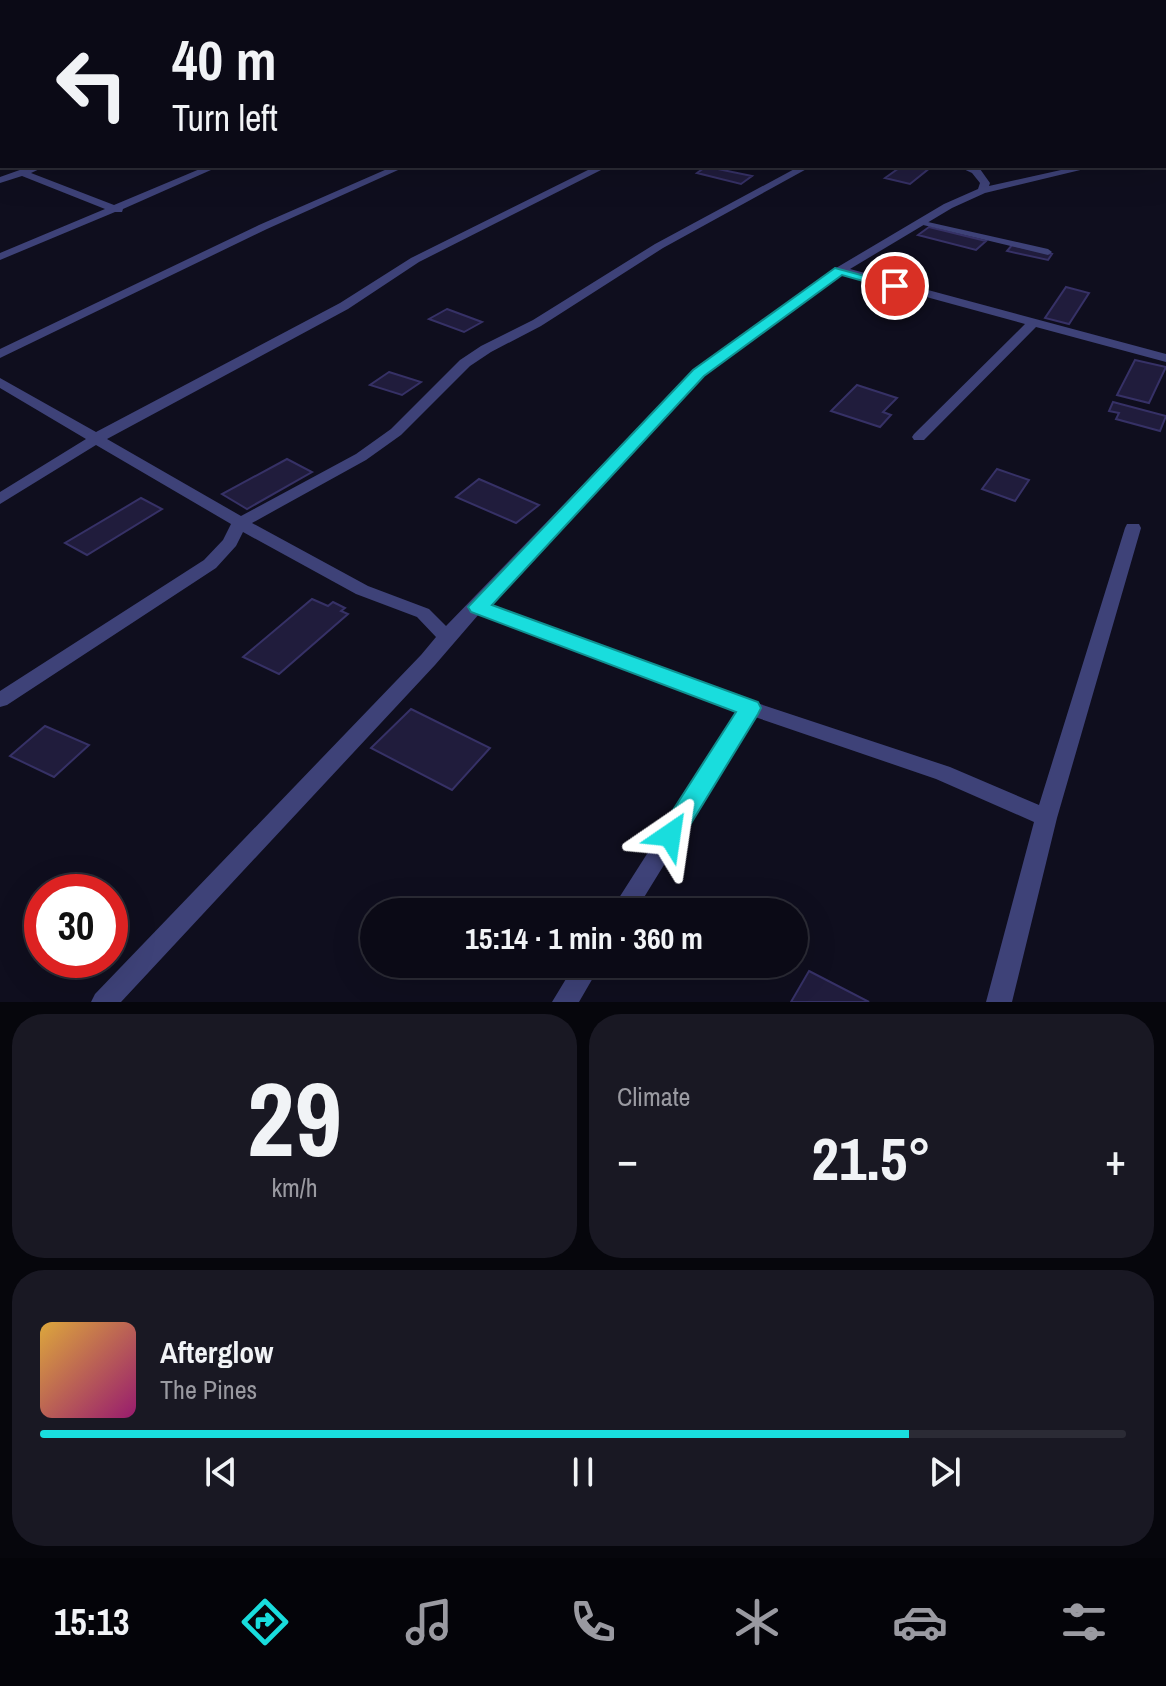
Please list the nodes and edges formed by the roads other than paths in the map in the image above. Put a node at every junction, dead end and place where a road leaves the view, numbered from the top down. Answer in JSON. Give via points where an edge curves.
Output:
{"nodes":[{"id":1,"x":36,"y":168,"type":"edge"},
{"id":2,"x":211,"y":168,"type":"edge"},
{"id":3,"x":397,"y":168,"type":"edge"},
{"id":4,"x":600,"y":168,"type":"edge"},
{"id":5,"x":803,"y":168,"type":"edge"},
{"id":6,"x":966,"y":168,"type":"edge"},
{"id":7,"x":1083,"y":168,"type":"edge"},
{"id":8,"x":23,"y":173,"type":"junction"},
{"id":9,"x":0,"y":180,"type":"edge"},
{"id":10,"x":982,"y":191,"type":"junction"},
{"id":11,"x":118,"y":210,"type":"junction"},
{"id":12,"x":922,"y":222,"type":"junction"},
{"id":13,"x":1048,"y":252,"type":"dead end"},
{"id":14,"x":0,"y":257,"type":"edge"},
{"id":15,"x":840,"y":270,"type":"junction"},
{"id":16,"x":1032,"y":324,"type":"junction"},
{"id":17,"x":0,"y":354,"type":"edge"},
{"id":18,"x":1166,"y":358,"type":"edge"},
{"id":19,"x":0,"y":382,"type":"edge"},
{"id":20,"x":919,"y":437,"type":"dead end"},
{"id":21,"x":97,"y":438,"type":"junction"},
{"id":22,"x":0,"y":499,"type":"edge"},
{"id":23,"x":239,"y":524,"type":"junction"},
{"id":24,"x":1133,"y":528,"type":"dead end"},
{"id":25,"x":478,"y":607,"type":"junction"},
{"id":26,"x":446,"y":637,"type":"junction"},
{"id":27,"x":0,"y":700,"type":"edge"},
{"id":28,"x":750,"y":708,"type":"junction"},
{"id":29,"x":1046,"y":818,"type":"junction"},
{"id":30,"x":631,"y":898,"type":"edge"},
{"id":31,"x":580,"y":978,"type":"edge"},
{"id":32,"x":104,"y":1002,"type":"edge"},
{"id":33,"x":565,"y":1002,"type":"edge"},
{"id":34,"x":999,"y":1002,"type":"edge"}],
"edges":[{"from":1,"to":8,"type":"street"},
{"from":2,"to":11,"type":"street"},
{"from":3,"to":17,"type":"street"},
{"from":4,"to":21,"type":"street","via":[[415,260],[344,306]]},
{"from":5,"to":23,"type":"street","via":[[486,349],[361,457]]},
{"from":6,"to":10,"type":"street","via":[[982,177]]},
{"from":7,"to":10,"type":"street"},
{"from":8,"to":9,"type":"street"},
{"from":8,"to":11,"type":"street"},
{"from":10,"to":12,"type":"street"},
{"from":11,"to":14,"type":"street"},
{"from":12,"to":13,"type":"lane"},
{"from":12,"to":15,"type":"street"},
{"from":15,"to":16,"type":"street"},
{"from":15,"to":25,"type":"street","via":[[699,373]]},
{"from":16,"to":18,"type":"street"},
{"from":16,"to":20,"type":"street"},
{"from":19,"to":21,"type":"street"},
{"from":21,"to":22,"type":"street"},
{"from":21,"to":23,"type":"street"},
{"from":23,"to":26,"type":"street","via":[[362,590],[423,613]]},
{"from":23,"to":27,"type":"street","via":[[210,564]]},
{"from":24,"to":29,"type":"street"},
{"from":25,"to":26,"type":"street"},
{"from":25,"to":28,"type":"street"},
{"from":26,"to":32,"type":"street"},
{"from":28,"to":29,"type":"street","via":[[943,773]]},
{"from":28,"to":30,"type":"street"},
{"from":29,"to":34,"type":"street"},
{"from":31,"to":33,"type":"street"}]}
